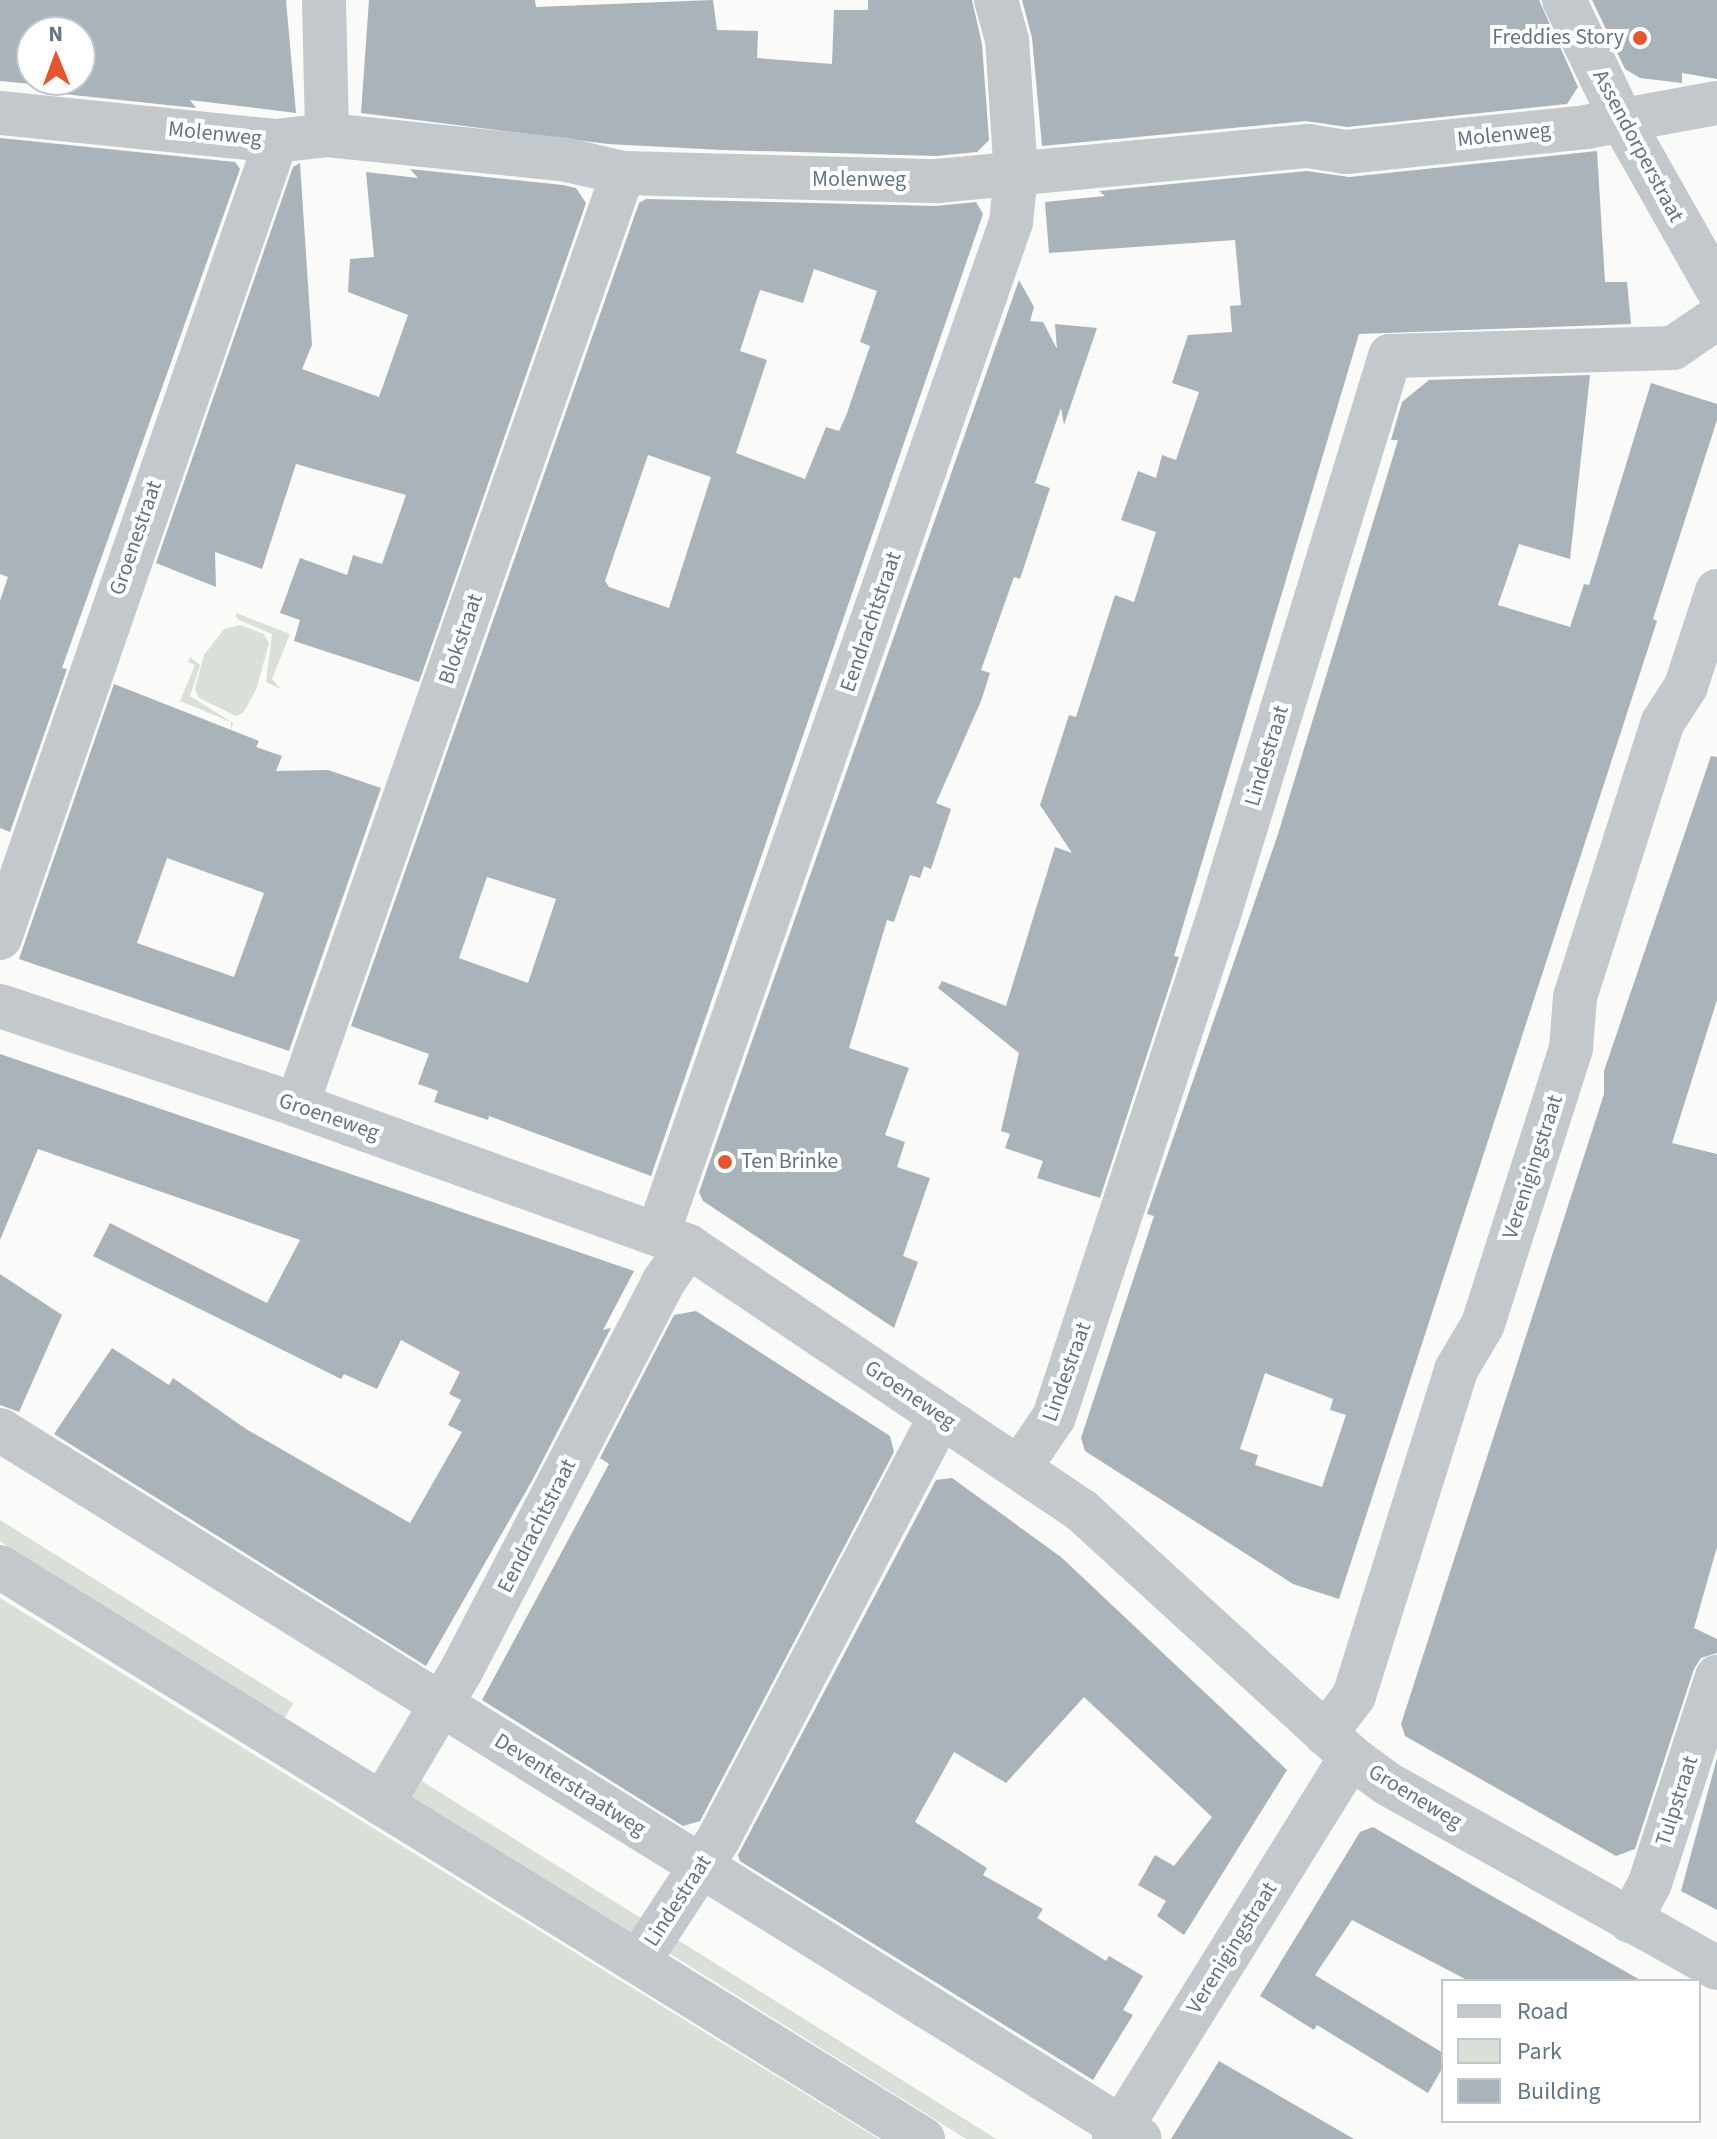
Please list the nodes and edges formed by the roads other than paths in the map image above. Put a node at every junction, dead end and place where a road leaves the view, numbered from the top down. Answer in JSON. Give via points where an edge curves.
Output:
{"nodes":[{"id":1,"x":324,"y":0,"type":"edge"},
{"id":2,"x":996,"y":0,"type":"edge"},
{"id":3,"x":1564,"y":0,"type":"edge"},
{"id":4,"x":1717,"y":103,"type":"edge"},
{"id":5,"x":0,"y":113,"type":"edge"},
{"id":6,"x":1621,"y":119,"type":"junction"},
{"id":7,"x":327,"y":135,"type":"junction"},
{"id":8,"x":276,"y":141,"type":"junction"},
{"id":9,"x":623,"y":173,"type":"junction"},
{"id":10,"x":1016,"y":175,"type":"junction"},
{"id":11,"x":1717,"y":289,"type":"edge"},
{"id":12,"x":1717,"y":318,"type":"edge"},
{"id":13,"x":1717,"y":591,"type":"edge"},
{"id":14,"x":0,"y":938,"type":"edge"},
{"id":15,"x":0,"y":1006,"type":"edge"},
{"id":16,"x":297,"y":1105,"type":"junction"},
{"id":17,"x":673,"y":1240,"type":"junction"},
{"id":18,"x":941,"y":1416,"type":"junction"},
{"id":19,"x":0,"y":1430,"type":"edge"},
{"id":20,"x":1020,"y":1467,"type":"junction"},
{"id":21,"x":0,"y":1567,"type":"edge"},
{"id":22,"x":1717,"y":1677,"type":"edge"},
{"id":23,"x":442,"y":1705,"type":"junction"},
{"id":24,"x":1338,"y":1746,"type":"junction"},
{"id":25,"x":382,"y":1804,"type":"junction"},
{"id":26,"x":701,"y":1868,"type":"junction"},
{"id":27,"x":1630,"y":1921,"type":"junction"},
{"id":28,"x":638,"y":1962,"type":"junction"},
{"id":29,"x":1717,"y":1968,"type":"edge"},
{"id":30,"x":1125,"y":2135,"type":"edge"},
{"id":31,"x":923,"y":2139,"type":"edge"}],
"edges":[{"from":1,"to":7,"type":"street"},
{"from":2,"to":10,"type":"street","name":"Eendrachtstraat","via":[[1007,40]]},
{"from":3,"to":6,"type":"street","name":"Assendorperstraat"},
{"from":4,"to":6,"type":"street","name":"Molenweg"},
{"from":5,"to":8,"type":"street","name":"Molenweg"},
{"from":6,"to":10,"type":"street","name":"Molenweg","via":[[1346,152],[1308,146]]},
{"from":6,"to":11,"type":"street","name":"Assendorperstraat"},
{"from":7,"to":8,"type":"street","name":"Molenweg"},
{"from":7,"to":9,"type":"street","name":"Molenweg","via":[[567,160]]},
{"from":8,"to":14,"type":"street","name":"Groenestraat"},
{"from":9,"to":10,"type":"street","name":"Molenweg","via":[[937,181]]},
{"from":9,"to":16,"type":"street","name":"Blokstraat"},
{"from":10,"to":17,"type":"street","name":"Eendrachtstraat","via":[[1011,222]]},
{"from":12,"to":20,"type":"street","name":"Lindestraat","via":[[1673,348],[1390,356],[1218,918],[1054,1417]]},
{"from":13,"to":24,"type":"street","name":"Verenigingstraat","via":[[1686,686],[1663,722],[1575,997],[1571,1048],[1483,1324],[1456,1370]]},
{"from":15,"to":16,"type":"street","name":"Groeneweg"},
{"from":16,"to":17,"type":"street","name":"Groeneweg"},
{"from":17,"to":18,"type":"street","name":"Groeneweg"},
{"from":17,"to":23,"type":"street","name":"Eendrachtstraat","via":[[662,1284]]},
{"from":18,"to":20,"type":"street","name":"Groeneweg"},
{"from":18,"to":26,"type":"street","name":"Lindestraat"},
{"from":19,"to":23,"type":"street","name":"Deventerstraatweg"},
{"from":20,"to":24,"type":"street","name":"Groeneweg","via":[[1082,1511]]},
{"from":21,"to":25,"type":"street"},
{"from":22,"to":27,"type":"street","name":"Tulpstraat","via":[[1650,1883]]},
{"from":23,"to":25,"type":"street","name":"Eendrachtstraat"},
{"from":23,"to":26,"type":"street","name":"Deventerstraatweg"},
{"from":24,"to":27,"type":"street","name":"Groeneweg"},
{"from":24,"to":30,"type":"street","name":"Verenigingstraat"},
{"from":25,"to":28,"type":"street"},
{"from":26,"to":28,"type":"street","name":"Lindestraat"},
{"from":26,"to":30,"type":"street","name":"Deventerstraatweg"},
{"from":27,"to":29,"type":"street","name":"Groeneweg"},
{"from":28,"to":31,"type":"street"}]}
